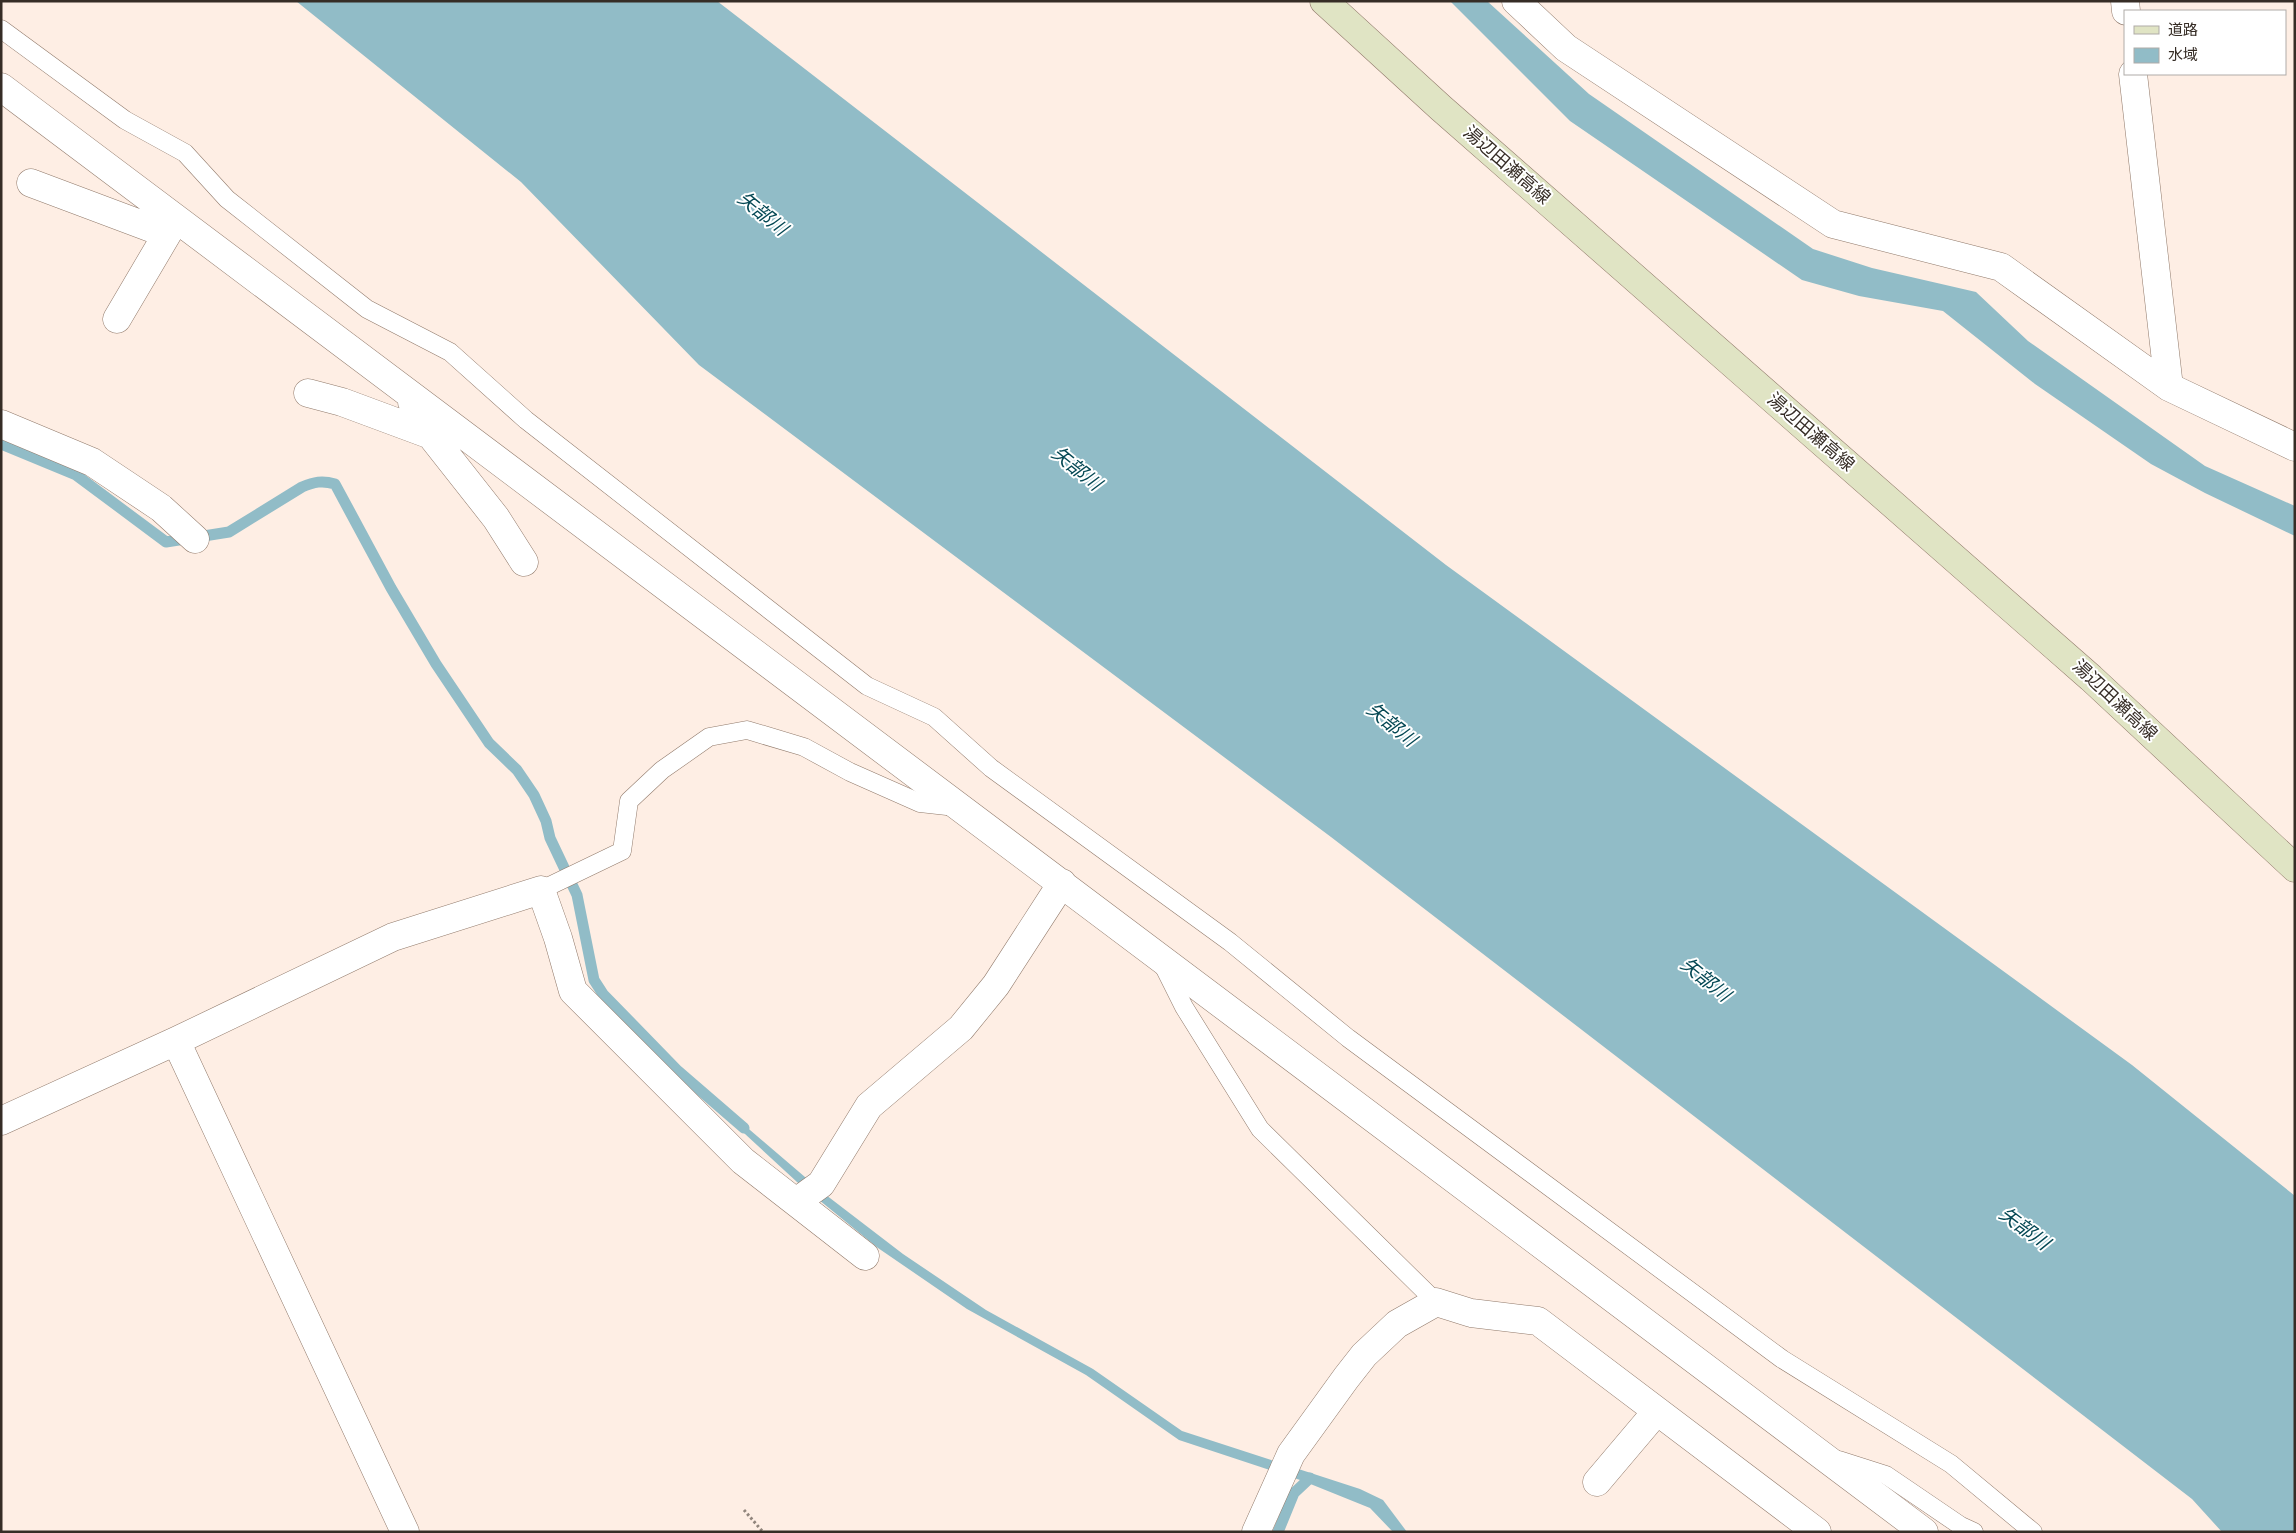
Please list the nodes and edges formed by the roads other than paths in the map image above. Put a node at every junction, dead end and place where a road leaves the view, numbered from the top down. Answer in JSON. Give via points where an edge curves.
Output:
{"nodes":[{"id":1,"x":1324,"y":1,"type":"edge"},
{"id":2,"x":1516,"y":1,"type":"edge"},
{"id":3,"x":1,"y":29,"type":"edge"},
{"id":4,"x":2133,"y":75,"type":"edge"},
{"id":5,"x":1,"y":87,"type":"edge"},
{"id":6,"x":30,"y":183,"type":"dead end"},
{"id":7,"x":172,"y":227,"type":"junction"},
{"id":8,"x":117,"y":319,"type":"dead end"},
{"id":9,"x":2169,"y":387,"type":"junction"},
{"id":10,"x":406,"y":392,"type":"junction"},
{"id":11,"x":308,"y":393,"type":"dead end"},
{"id":12,"x":1,"y":424,"type":"edge"},
{"id":13,"x":433,"y":438,"type":"junction"},
{"id":14,"x":474,"y":442,"type":"junction"},
{"id":15,"x":2295,"y":447,"type":"edge"},
{"id":16,"x":195,"y":539,"type":"dead end"},
{"id":17,"x":524,"y":562,"type":"dead end"},
{"id":18,"x":960,"y":807,"type":"junction"},
{"id":19,"x":2295,"y":868,"type":"edge"},
{"id":20,"x":1062,"y":884,"type":"junction"},
{"id":21,"x":541,"y":890,"type":"junction"},
{"id":22,"x":1159,"y":957,"type":"junction"},
{"id":23,"x":176,"y":1041,"type":"junction"},
{"id":24,"x":1,"y":1121,"type":"edge"},
{"id":25,"x":796,"y":1202,"type":"junction"},
{"id":26,"x":865,"y":1256,"type":"dead end"},
{"id":27,"x":1436,"y":1302,"type":"junction"},
{"id":28,"x":1657,"y":1411,"type":"junction"},
{"id":29,"x":1823,"y":1455,"type":"junction"},
{"id":30,"x":1597,"y":1482,"type":"dead end"},
{"id":31,"x":405,"y":1532,"type":"edge"},
{"id":32,"x":1256,"y":1532,"type":"edge"},
{"id":33,"x":1817,"y":1532,"type":"edge"},
{"id":34,"x":1924,"y":1532,"type":"edge"},
{"id":35,"x":1974,"y":1532,"type":"edge"},
{"id":36,"x":2033,"y":1532,"type":"edge"}],
"edges":[{"from":1,"to":19,"type":"main road","name":"湯辺田瀬高線","via":[[1441,108],[2091,678]]},
{"from":2,"to":9,"type":"street","via":[[1566,48],[1833,224],[2002,267]]},
{"from":3,"to":36,"type":"lane","via":[[125,120],[186,153],[227,200],[367,309],[450,352],[526,420],[867,686],[934,717],[991,768],[1230,942],[1356,1044],[1782,1359],[1951,1464]]},
{"from":4,"to":9,"type":"street"},
{"from":5,"to":7,"type":"street"},
{"from":6,"to":7,"type":"street"},
{"from":7,"to":8,"type":"street"},
{"from":7,"to":10,"type":"street"},
{"from":9,"to":15,"type":"street"},
{"from":10,"to":13,"type":"street"},
{"from":10,"to":14,"type":"street"},
{"from":11,"to":13,"type":"street","via":[[342,402]]},
{"from":12,"to":16,"type":"street","via":[[92,462],[162,508]]},
{"from":13,"to":14,"type":"street"},
{"from":13,"to":17,"type":"street","via":[[496,518]]},
{"from":14,"to":18,"type":"street"},
{"from":18,"to":20,"type":"street"},
{"from":18,"to":21,"type":"lane","via":[[920,803],[850,772],[804,747],[747,730],[709,737],[662,770],[629,801],[622,851]]},
{"from":20,"to":22,"type":"street"},
{"from":20,"to":25,"type":"street","via":[[996,984],[961,1028],[869,1106],[821,1184]]},
{"from":21,"to":23,"type":"street","via":[[393,937]]},
{"from":21,"to":25,"type":"street","via":[[573,991],[743,1161]]},
{"from":22,"to":27,"type":"lane","via":[[1184,1007],[1260,1129]]},
{"from":22,"to":29,"type":"street"},
{"from":23,"to":24,"type":"street"},
{"from":23,"to":31,"type":"street"},
{"from":25,"to":26,"type":"street"},
{"from":27,"to":28,"type":"street","via":[[1471,1313],[1538,1321]]},
{"from":27,"to":32,"type":"street","via":[[1397,1324],[1346,1378],[1291,1454]]},
{"from":28,"to":30,"type":"street"},
{"from":28,"to":33,"type":"street"},
{"from":29,"to":34,"type":"street"},
{"from":29,"to":35,"type":"lane","via":[[1886,1475]]}]}
